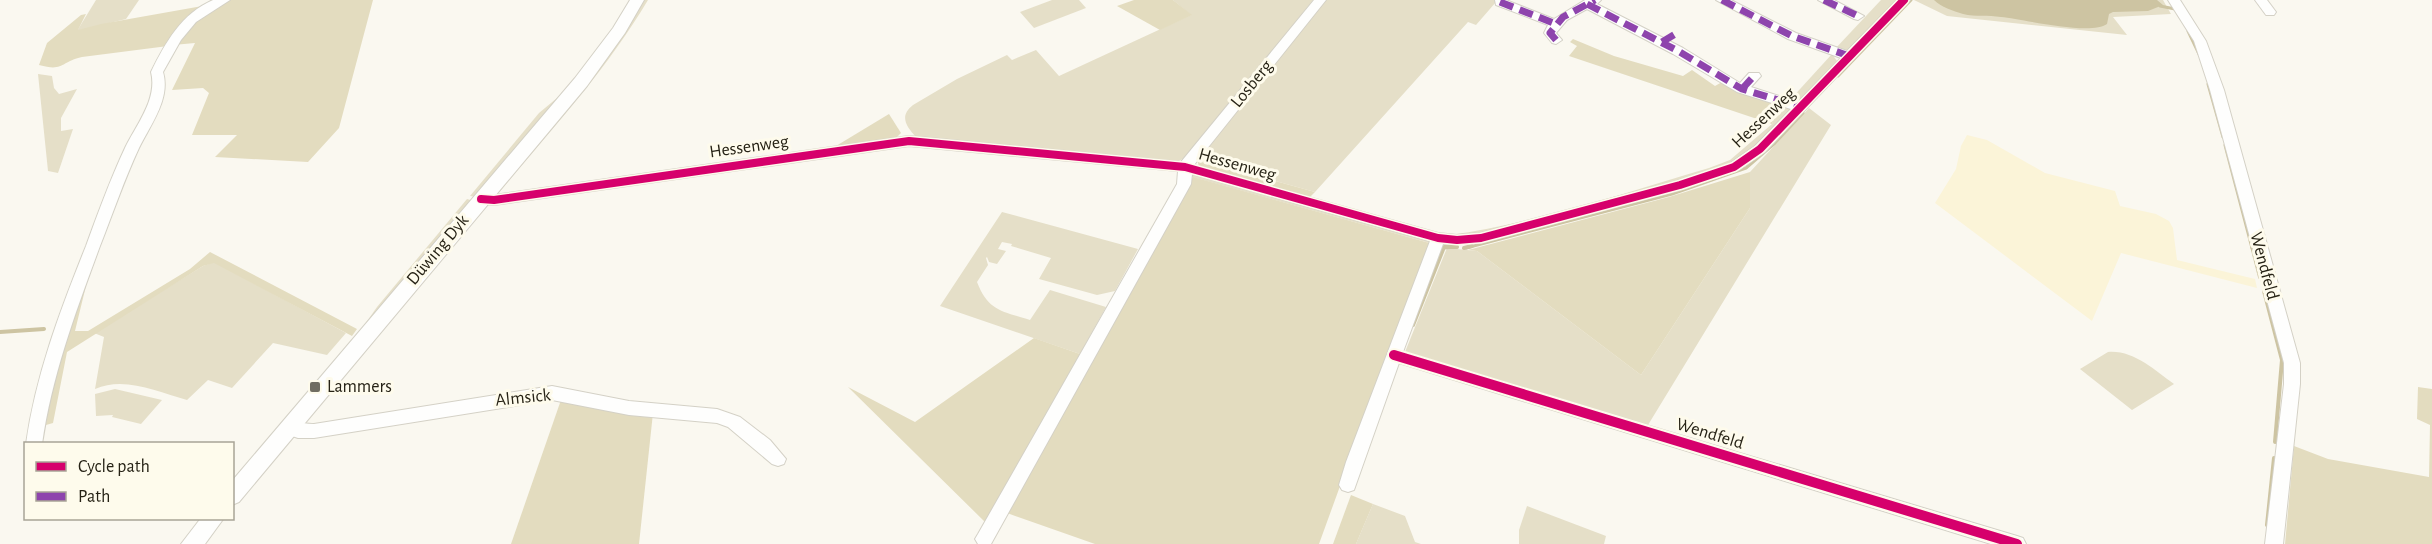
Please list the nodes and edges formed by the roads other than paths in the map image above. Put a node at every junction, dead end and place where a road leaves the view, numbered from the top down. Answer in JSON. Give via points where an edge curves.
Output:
{"nodes":[{"id":1,"x":224,"y":0,"type":"edge"},
{"id":2,"x":637,"y":0,"type":"edge"},
{"id":3,"x":1320,"y":0,"type":"edge"},
{"id":4,"x":1722,"y":0,"type":"edge"},
{"id":5,"x":1824,"y":0,"type":"edge"},
{"id":6,"x":1904,"y":0,"type":"edge"},
{"id":7,"x":2174,"y":0,"type":"edge"},
{"id":8,"x":2261,"y":0,"type":"edge"},
{"id":9,"x":1500,"y":2,"type":"dead end"},
{"id":10,"x":1591,"y":2,"type":"edge"},
{"id":11,"x":2270,"y":12,"type":"dead end"},
{"id":12,"x":1858,"y":16,"type":"dead end"},
{"id":13,"x":1556,"y":24,"type":"junction"},
{"id":14,"x":1677,"y":33,"type":"dead end"},
{"id":15,"x":1556,"y":40,"type":"dead end"},
{"id":16,"x":1662,"y":42,"type":"junction"},
{"id":17,"x":1849,"y":57,"type":"junction"},
{"id":18,"x":1754,"y":76,"type":"dead end"},
{"id":19,"x":1742,"y":88,"type":"junction"},
{"id":20,"x":1801,"y":107,"type":"junction"},
{"id":21,"x":1185,"y":168,"type":"junction"},
{"id":22,"x":481,"y":199,"type":"junction"},
{"id":23,"x":1438,"y":238,"type":"junction"},
{"id":24,"x":1394,"y":355,"type":"junction"},
{"id":25,"x":289,"y":428,"type":"junction"},
{"id":26,"x":34,"y":442,"type":"edge"},
{"id":27,"x":778,"y":459,"type":"dead end"},
{"id":28,"x":1348,"y":485,"type":"dead end"},
{"id":29,"x":234,"y":494,"type":"edge"},
{"id":30,"x":213,"y":520,"type":"edge"},
{"id":31,"x":984,"y":539,"type":"dead end"},
{"id":32,"x":192,"y":544,"type":"edge"},
{"id":33,"x":2017,"y":544,"type":"edge"},
{"id":34,"x":2274,"y":544,"type":"edge"}],
"edges":[{"from":1,"to":26,"type":"street","via":[[187,22],[157,72],[160,78],[156,98],[128,156],[63,323]]},
{"from":2,"to":22,"type":"street","name":"Düwing Dyk","via":[[601,56]]},
{"from":3,"to":21,"type":"street","name":"Losberg"},
{"from":4,"to":17,"type":"street","via":[[1792,36]]},
{"from":5,"to":12,"type":"street"},
{"from":6,"to":17,"type":"street","name":"Hessenweg"},
{"from":7,"to":34,"type":"street","name":"Wendfeld","via":[[2200,41],[2217,90],[2292,363]]},
{"from":8,"to":11,"type":"street"},
{"from":9,"to":13,"type":"street"},
{"from":10,"to":13,"type":"street"},
{"from":10,"to":16,"type":"street"},
{"from":13,"to":15,"type":"street","via":[[1550,31]]},
{"from":14,"to":16,"type":"street"},
{"from":16,"to":19,"type":"street"},
{"from":17,"to":20,"type":"street","name":"Hessenweg"},
{"from":18,"to":19,"type":"street"},
{"from":19,"to":20,"type":"street"},
{"from":20,"to":23,"type":"street","name":"Hessenweg","via":[[1752,156],[1716,173],[1481,238]]},
{"from":21,"to":22,"type":"street","name":"Hessenweg","via":[[909,141]]},
{"from":21,"to":23,"type":"street","name":"Hessenweg"},
{"from":21,"to":31,"type":"street","name":"Hessenweg","via":[[1184,184]]},
{"from":22,"to":25,"type":"street","name":"Düwing Dyk"},
{"from":23,"to":24,"type":"street"},
{"from":24,"to":28,"type":"street"},
{"from":24,"to":33,"type":"street","name":"Wendfeld"},
{"from":25,"to":27,"type":"street","name":"Almsick","via":[[314,431],[552,393],[629,408],[717,416],[734,422]]},
{"from":25,"to":29,"type":"street","name":"Düwing Dyk"},
{"from":30,"to":32,"type":"street"}]}
